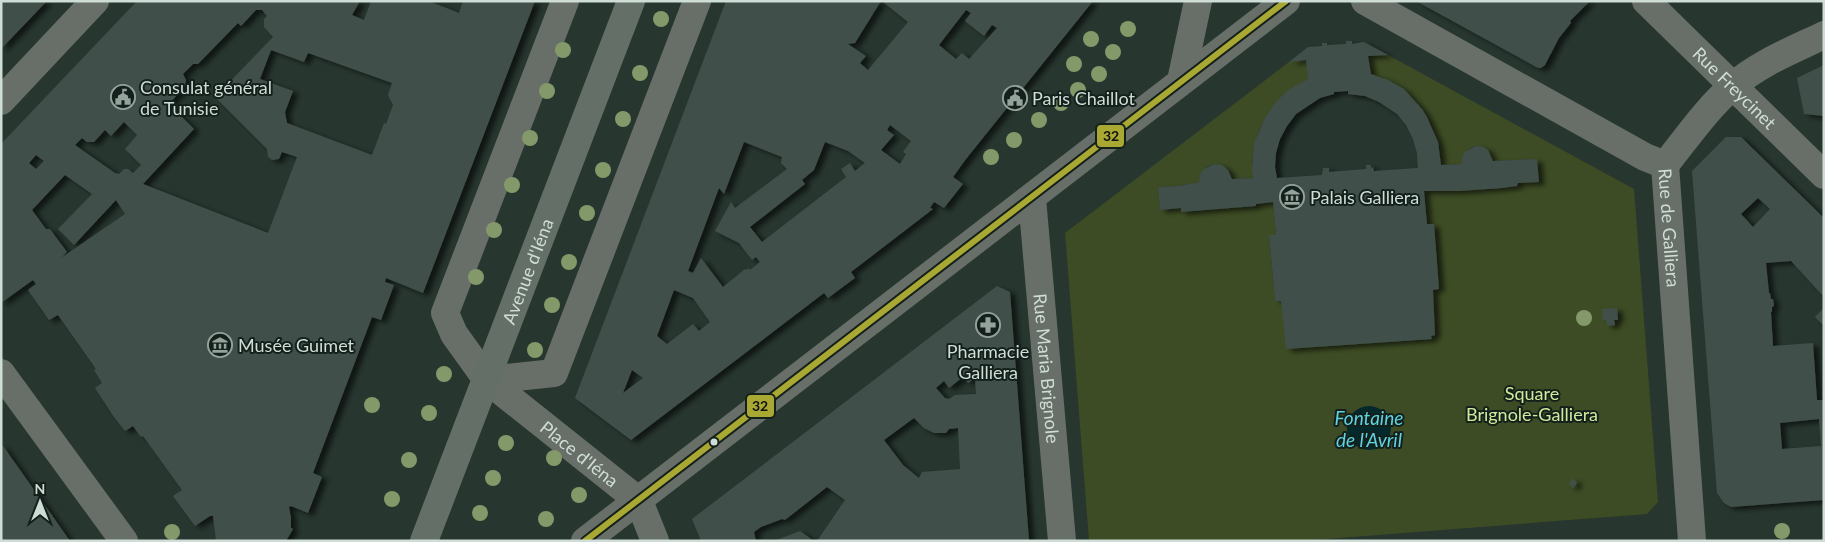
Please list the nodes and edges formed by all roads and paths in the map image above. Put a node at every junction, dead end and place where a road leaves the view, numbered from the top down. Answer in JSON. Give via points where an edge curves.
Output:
{"nodes":[{"id":1,"x":95,"y":1,"type":"edge"},
{"id":2,"x":565,"y":1,"type":"edge"},
{"id":3,"x":631,"y":1,"type":"edge"},
{"id":4,"x":697,"y":1,"type":"edge"},
{"id":5,"x":1198,"y":1,"type":"edge"},
{"id":6,"x":1286,"y":1,"type":"edge"},
{"id":7,"x":1365,"y":1,"type":"edge"},
{"id":8,"x":1646,"y":1,"type":"edge"},
{"id":9,"x":1824,"y":35,"type":"edge"},
{"id":10,"x":1182,"y":81,"type":"junction"},
{"id":11,"x":1732,"y":86,"type":"junction"},
{"id":12,"x":1,"y":101,"type":"edge"},
{"id":13,"x":1795,"y":146,"type":"junction"},
{"id":14,"x":1824,"y":148,"type":"edge"},
{"id":15,"x":1665,"y":165,"type":"junction"},
{"id":16,"x":1824,"y":175,"type":"edge"},
{"id":17,"x":1032,"y":198,"type":"junction"},
{"id":18,"x":1,"y":373,"type":"edge"},
{"id":19,"x":487,"y":380,"type":"junction"},
{"id":20,"x":639,"y":501,"type":"junction"},
{"id":21,"x":124,"y":541,"type":"edge"},
{"id":22,"x":424,"y":541,"type":"edge"},
{"id":23,"x":585,"y":541,"type":"edge"},
{"id":24,"x":655,"y":541,"type":"edge"},
{"id":25,"x":1062,"y":541,"type":"edge"},
{"id":26,"x":1692,"y":541,"type":"edge"}],
"edges":[{"from":1,"to":12,"type":"street"},
{"from":2,"to":19,"type":"street","name":"Place d'Iéna","via":[[445,313],[454,334]]},
{"from":3,"to":19,"type":"main road","name":"Avenue d'Iéna"},
{"from":4,"to":19,"type":"street","via":[[554,373]]},
{"from":5,"to":10,"type":"street"},
{"from":6,"to":10,"type":"street"},
{"from":7,"to":15,"type":"street","name":"Rue de Galliera","via":[[1645,157]]},
{"from":8,"to":11,"type":"street","name":"Rue Freycinet"},
{"from":9,"to":11,"type":"street","via":[[1761,66]]},
{"from":10,"to":17,"type":"street"},
{"from":11,"to":13,"type":"street","name":"Rue Freycinet"},
{"from":11,"to":15,"type":"street"},
{"from":13,"to":14,"type":"street"},
{"from":13,"to":16,"type":"street","name":"Rue Freycinet"},
{"from":15,"to":26,"type":"street","name":"Rue de Galliera"},
{"from":17,"to":20,"type":"street"},
{"from":17,"to":25,"type":"street","name":"Rue Maria Brignole"},
{"from":18,"to":21,"type":"street"},
{"from":19,"to":20,"type":"street","name":"Place d'Iéna"},
{"from":19,"to":22,"type":"main road","name":"Avenue d'Iéna"},
{"from":20,"to":23,"type":"street"},
{"from":20,"to":24,"type":"street","name":"Place d'Iéna"}]}
